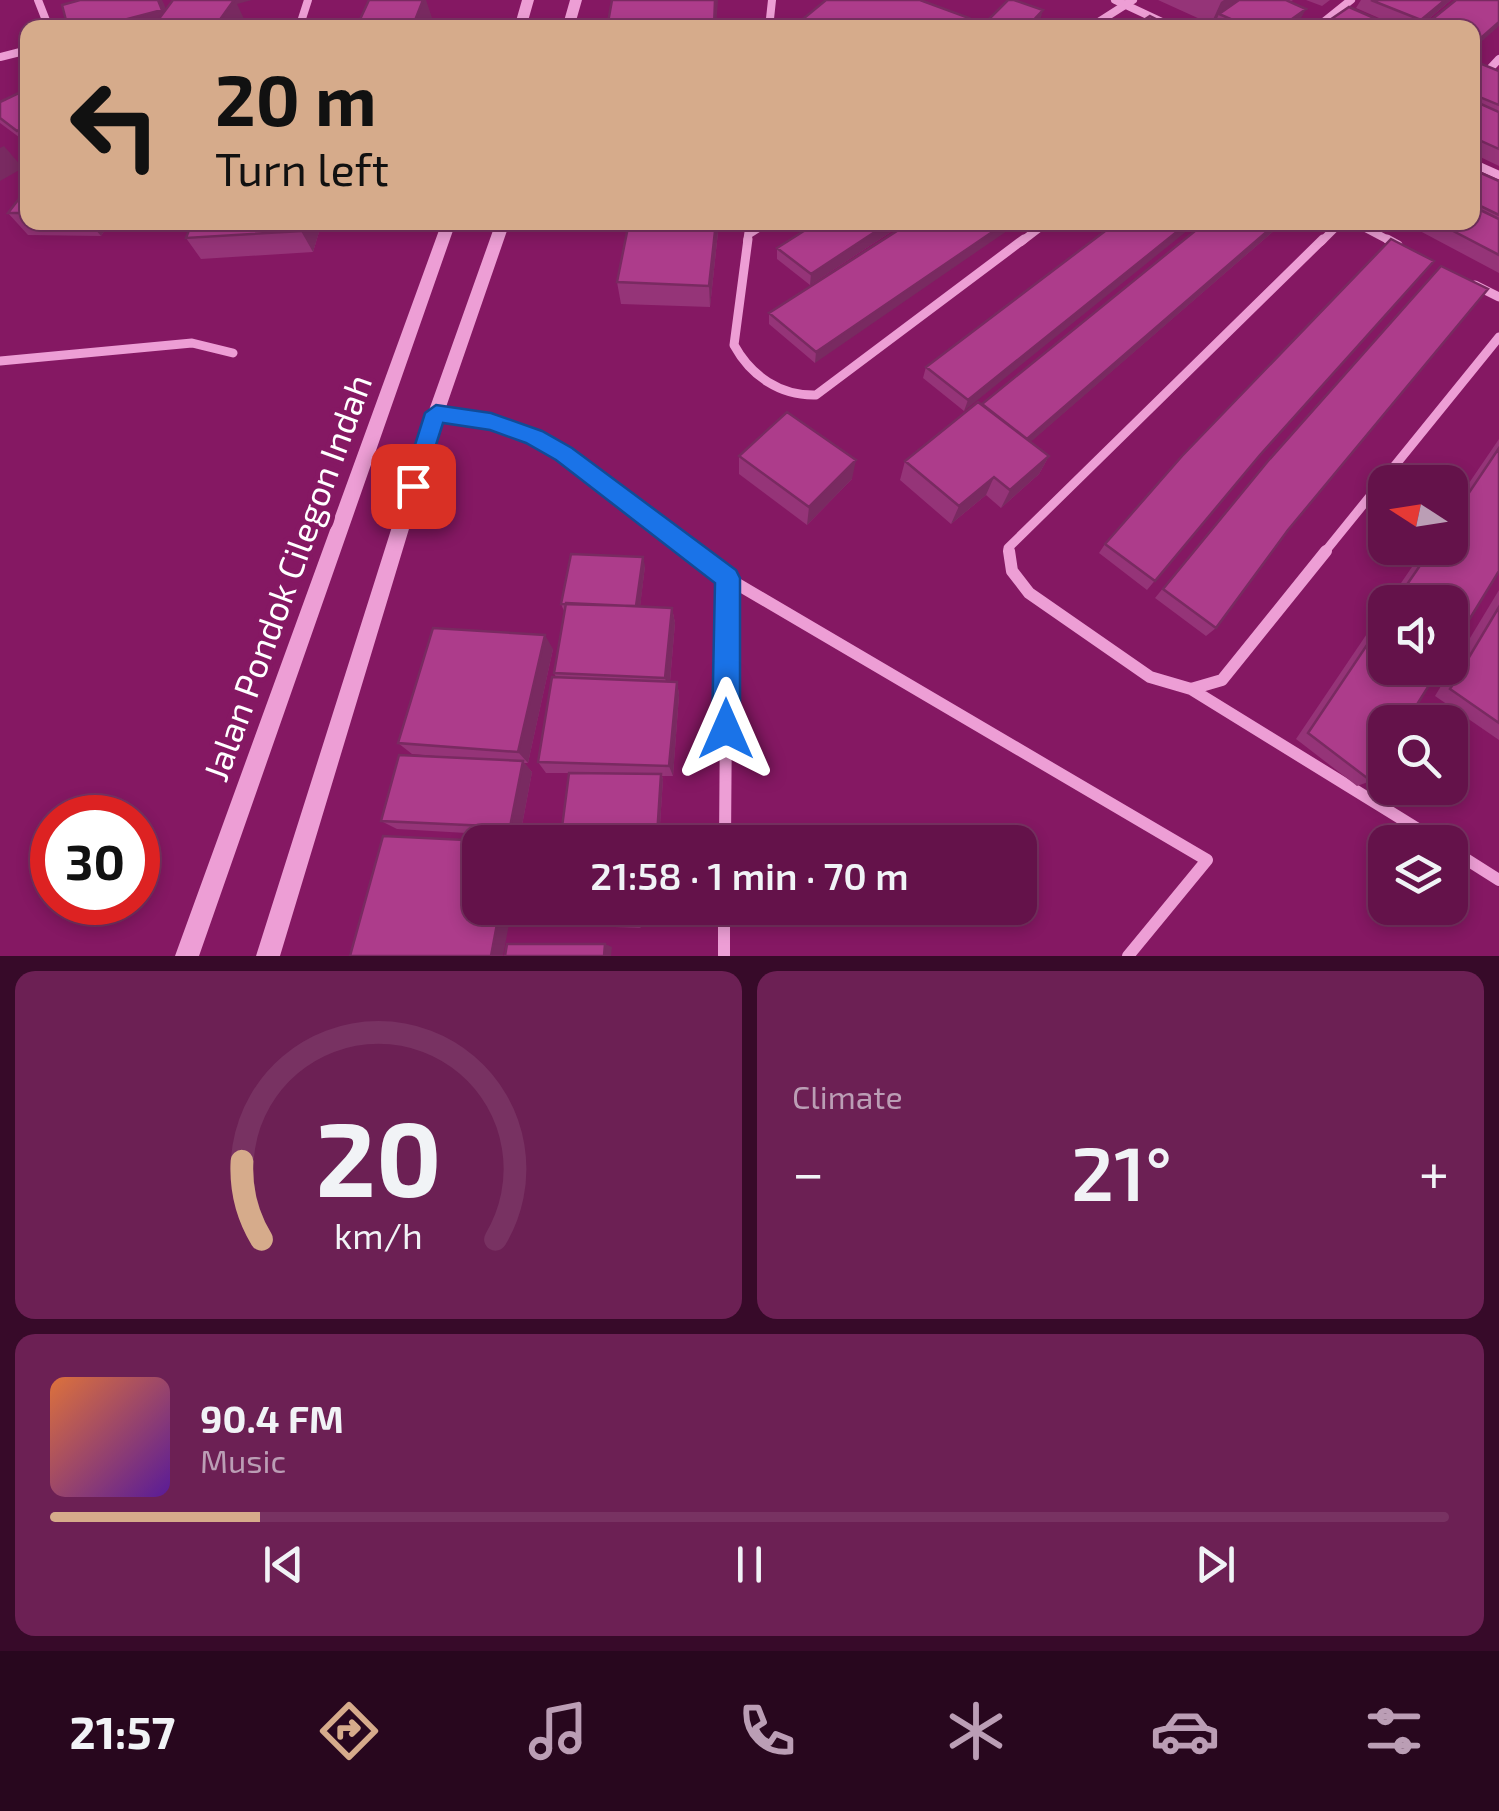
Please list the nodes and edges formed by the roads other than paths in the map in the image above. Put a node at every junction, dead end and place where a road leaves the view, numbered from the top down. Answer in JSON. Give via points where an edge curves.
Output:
{"nodes":[{"id":1,"x":1115,"y":0,"type":"edge"},
{"id":2,"x":1352,"y":0,"type":"edge"},
{"id":3,"x":1130,"y":2,"type":"edge"},
{"id":4,"x":1337,"y":12,"type":"junction"},
{"id":5,"x":1350,"y":17,"type":"edge"},
{"id":6,"x":1102,"y":20,"type":"edge"},
{"id":7,"x":1161,"y":20,"type":"edge"},
{"id":8,"x":1326,"y":20,"type":"edge"},
{"id":9,"x":1499,"y":60,"type":"edge"},
{"id":10,"x":1480,"y":72,"type":"edge"},
{"id":11,"x":1485,"y":74,"type":"junction"},
{"id":12,"x":1499,"y":79,"type":"edge"},
{"id":13,"x":446,"y":230,"type":"edge"},
{"id":14,"x":500,"y":230,"type":"edge"},
{"id":15,"x":749,"y":230,"type":"edge"},
{"id":16,"x":755,"y":230,"type":"edge"},
{"id":17,"x":1036,"y":230,"type":"edge"},
{"id":18,"x":1333,"y":230,"type":"edge"},
{"id":19,"x":1369,"y":230,"type":"edge"},
{"id":20,"x":749,"y":234,"type":"junction"},
{"id":21,"x":1402,"y":248,"type":"edge"},
{"id":22,"x":1467,"y":280,"type":"edge"},
{"id":23,"x":1499,"y":297,"type":"edge"},
{"id":24,"x":1499,"y":337,"type":"edge"},
{"id":25,"x":233,"y":353,"type":"dead end"},
{"id":26,"x":0,"y":362,"type":"edge"},
{"id":27,"x":436,"y":413,"type":"junction"},
{"id":28,"x":728,"y":578,"type":"junction"},
{"id":29,"x":1191,"y":689,"type":"junction"},
{"id":30,"x":725,"y":825,"type":"edge"},
{"id":31,"x":1411,"y":825,"type":"edge"},
{"id":32,"x":1468,"y":861,"type":"edge"},
{"id":33,"x":1499,"y":880,"type":"edge"},
{"id":34,"x":724,"y":925,"type":"edge"},
{"id":35,"x":187,"y":956,"type":"edge"},
{"id":36,"x":268,"y":956,"type":"edge"},
{"id":37,"x":724,"y":956,"type":"edge"},
{"id":38,"x":1128,"y":956,"type":"edge"}],
"edges":[{"from":1,"to":3,"type":"street"},
{"from":2,"to":4,"type":"street"},
{"from":3,"to":6,"type":"street"},
{"from":3,"to":7,"type":"street"},
{"from":4,"to":5,"type":"street"},
{"from":4,"to":8,"type":"street"},
{"from":9,"to":11,"type":"street"},
{"from":10,"to":11,"type":"street"},
{"from":11,"to":12,"type":"street"},
{"from":13,"to":35,"type":"street","name":"Jalan Pondok Cilegon Indah"},
{"from":14,"to":27,"type":"street"},
{"from":15,"to":20,"type":"street"},
{"from":16,"to":20,"type":"street"},
{"from":17,"to":20,"type":"street","via":[[816,395],[803,396],[741,362],[734,345]]},
{"from":18,"to":29,"type":"street","via":[[1008,548],[1012,570],[1029,593],[1150,677]]},
{"from":19,"to":21,"type":"street"},
{"from":22,"to":23,"type":"street"},
{"from":24,"to":29,"type":"street","via":[[1222,680]]},
{"from":25,"to":26,"type":"street","via":[[192,343]]},
{"from":27,"to":28,"type":"street","via":[[534,437]]},
{"from":27,"to":36,"type":"street"},
{"from":28,"to":30,"type":"street"},
{"from":28,"to":38,"type":"street","via":[[1207,860]]},
{"from":29,"to":31,"type":"street"},
{"from":32,"to":33,"type":"street"},
{"from":34,"to":37,"type":"street"}]}
